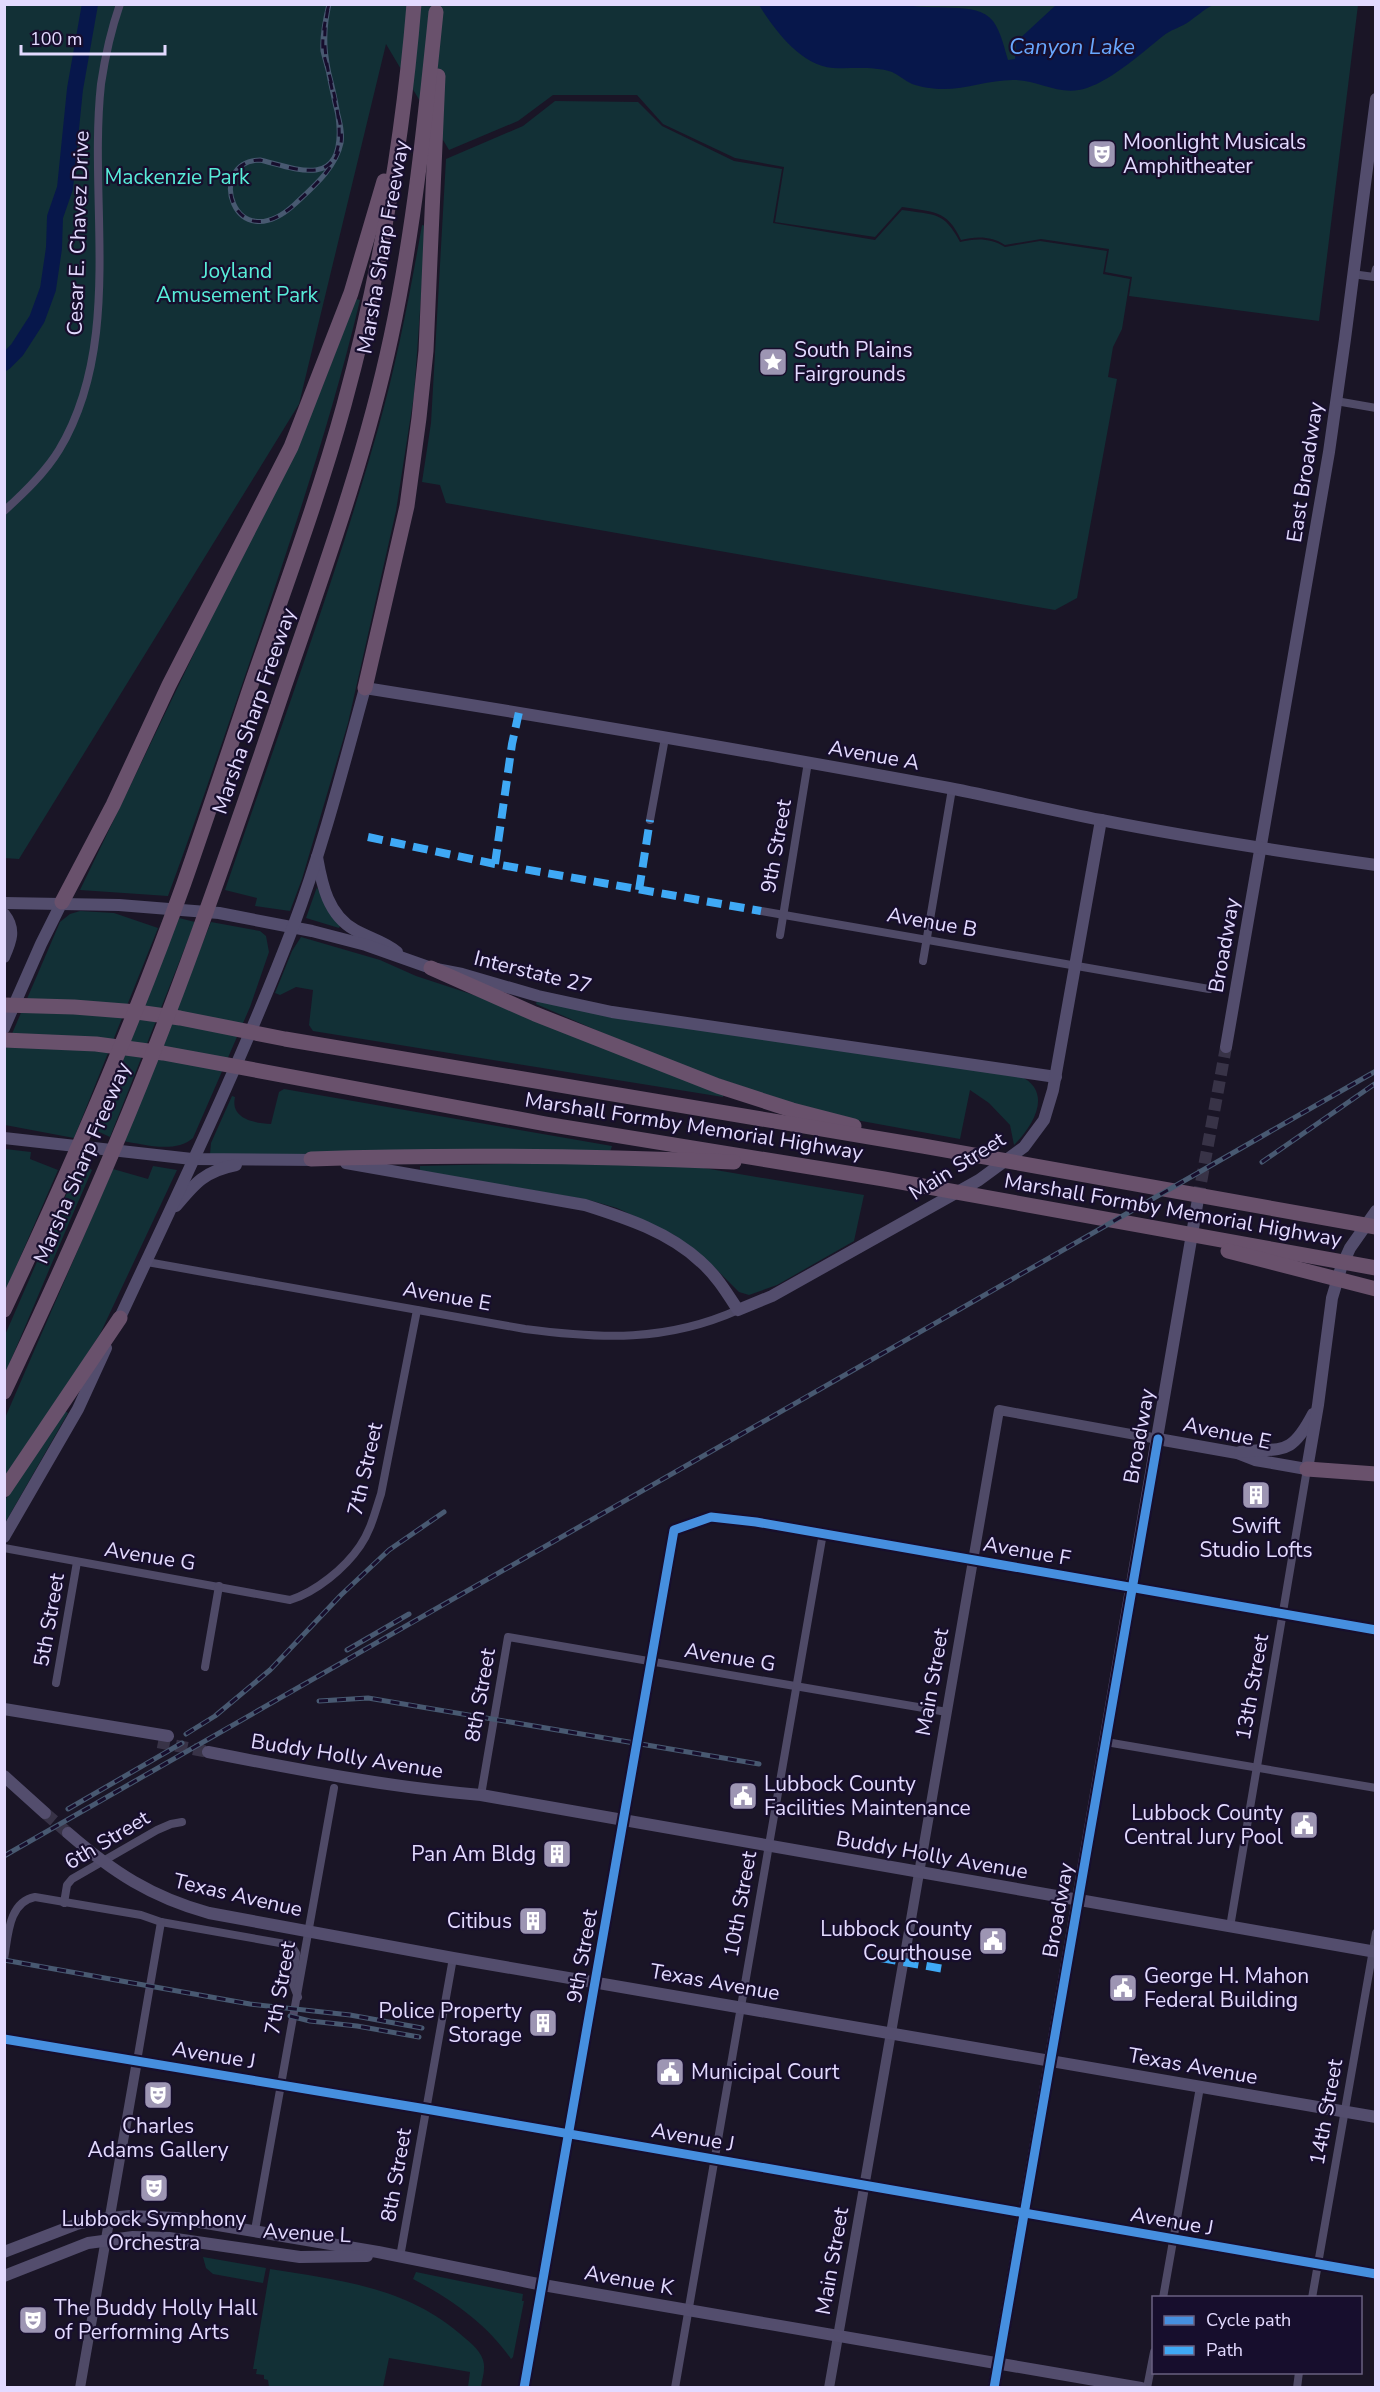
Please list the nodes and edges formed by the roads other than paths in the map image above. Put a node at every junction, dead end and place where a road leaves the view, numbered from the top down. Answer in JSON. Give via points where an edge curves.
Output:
{"nodes":[{"id":1,"x":120,"y":4,"type":"edge"},
{"id":2,"x":414,"y":4,"type":"edge"},
{"id":3,"x":436,"y":8,"type":"edge"},
{"id":4,"x":1376,"y":99,"type":"edge"},
{"id":5,"x":400,"y":129,"type":"junction"},
{"id":6,"x":1376,"y":268,"type":"edge"},
{"id":7,"x":1352,"y":274,"type":"junction"},
{"id":8,"x":1336,"y":401,"type":"junction"},
{"id":9,"x":1376,"y":408,"type":"edge"},
{"id":10,"x":4,"y":511,"type":"edge"},
{"id":11,"x":364,"y":688,"type":"junction"},
{"id":12,"x":665,"y":738,"type":"junction"},
{"id":13,"x":808,"y":762,"type":"junction"},
{"id":14,"x":952,"y":789,"type":"junction"},
{"id":15,"x":650,"y":820,"type":"dead end"},
{"id":16,"x":1101,"y":820,"type":"junction"},
{"id":17,"x":1260,"y":849,"type":"junction"},
{"id":18,"x":317,"y":855,"type":"junction"},
{"id":19,"x":1376,"y":865,"type":"edge"},
{"id":20,"x":62,"y":902,"type":"junction"},
{"id":21,"x":4,"y":903,"type":"edge"},
{"id":22,"x":761,"y":911,"type":"dead end"},
{"id":23,"x":4,"y":914,"type":"edge"},
{"id":24,"x":783,"y":915,"type":"junction"},
{"id":25,"x":293,"y":927,"type":"junction"},
{"id":26,"x":780,"y":935,"type":"dead end"},
{"id":27,"x":926,"y":939,"type":"junction"},
{"id":28,"x":4,"y":957,"type":"edge"},
{"id":29,"x":405,"y":958,"type":"junction"},
{"id":30,"x":923,"y":961,"type":"dead end"},
{"id":31,"x":1076,"y":966,"type":"junction"},
{"id":32,"x":431,"y":969,"type":"junction"},
{"id":33,"x":1209,"y":988,"type":"dead end"},
{"id":34,"x":4,"y":1005,"type":"edge"},
{"id":35,"x":4,"y":1028,"type":"edge"},
{"id":36,"x":4,"y":1040,"type":"edge"},
{"id":37,"x":1226,"y":1047,"type":"tunnel mouth"},
{"id":38,"x":1056,"y":1077,"type":"junction"},
{"id":39,"x":4,"y":1138,"type":"edge"},
{"id":40,"x":923,"y":1146,"type":"junction"},
{"id":41,"x":192,"y":1159,"type":"junction"},
{"id":42,"x":311,"y":1159,"type":"junction"},
{"id":43,"x":262,"y":1161,"type":"junction"},
{"id":44,"x":806,"y":1166,"type":"junction"},
{"id":45,"x":1198,"y":1199,"type":"tunnel mouth"},
{"id":46,"x":1376,"y":1211,"type":"edge"},
{"id":47,"x":166,"y":1219,"type":"junction"},
{"id":48,"x":1338,"y":1219,"type":"junction"},
{"id":49,"x":1376,"y":1222,"type":"edge"},
{"id":50,"x":1376,"y":1227,"type":"edge"},
{"id":51,"x":1147,"y":1228,"type":"junction"},
{"id":52,"x":147,"y":1262,"type":"junction"},
{"id":53,"x":1376,"y":1268,"type":"edge"},
{"id":54,"x":1376,"y":1289,"type":"edge"},
{"id":55,"x":4,"y":1310,"type":"edge"},
{"id":56,"x":417,"y":1310,"type":"junction"},
{"id":57,"x":738,"y":1310,"type":"junction"},
{"id":58,"x":120,"y":1318,"type":"junction"},
{"id":59,"x":4,"y":1392,"type":"edge"},
{"id":60,"x":1318,"y":1405,"type":"junction"},
{"id":61,"x":999,"y":1410,"type":"joint"},
{"id":62,"x":1158,"y":1439,"type":"junction"},
{"id":63,"x":1237,"y":1453,"type":"junction"},
{"id":64,"x":1307,"y":1469,"type":"junction"},
{"id":65,"x":1376,"y":1474,"type":"edge"},
{"id":66,"x":1376,"y":1481,"type":"edge"},
{"id":67,"x":4,"y":1490,"type":"edge"},
{"id":68,"x":674,"y":1530,"type":"joint"},
{"id":69,"x":823,"y":1533,"type":"junction"},
{"id":70,"x":4,"y":1537,"type":"edge"},
{"id":71,"x":4,"y":1548,"type":"edge"},
{"id":72,"x":973,"y":1559,"type":"junction"},
{"id":73,"x":77,"y":1562,"type":"junction"},
{"id":74,"x":219,"y":1586,"type":"junction"},
{"id":75,"x":1132,"y":1587,"type":"junction"},
{"id":76,"x":290,"y":1600,"type":"joint"},
{"id":77,"x":1283,"y":1614,"type":"junction"},
{"id":78,"x":1376,"y":1630,"type":"edge"},
{"id":79,"x":508,"y":1637,"type":"joint"},
{"id":80,"x":651,"y":1662,"type":"junction"},
{"id":81,"x":205,"y":1667,"type":"dead end"},
{"id":82,"x":56,"y":1683,"type":"dead end"},
{"id":83,"x":796,"y":1686,"type":"junction"},
{"id":84,"x":4,"y":1709,"type":"edge"},
{"id":85,"x":947,"y":1712,"type":"junction"},
{"id":86,"x":163,"y":1739,"type":"tunnel mouth"},
{"id":87,"x":1106,"y":1742,"type":"junction"},
{"id":88,"x":213,"y":1749,"type":"tunnel mouth"},
{"id":89,"x":1257,"y":1768,"type":"junction"},
{"id":90,"x":4,"y":1776,"type":"edge"},
{"id":91,"x":334,"y":1788,"type":"dead end"},
{"id":92,"x":1376,"y":1788,"type":"edge"},
{"id":93,"x":481,"y":1795,"type":"junction"},
{"id":94,"x":45,"y":1813,"type":"tunnel mouth"},
{"id":95,"x":624,"y":1820,"type":"junction"},
{"id":96,"x":182,"y":1822,"type":"dead end"},
{"id":97,"x":68,"y":1833,"type":"tunnel mouth"},
{"id":98,"x":769,"y":1846,"type":"junction"},
{"id":99,"x":919,"y":1872,"type":"junction"},
{"id":100,"x":1078,"y":1900,"type":"junction"},
{"id":101,"x":64,"y":1903,"type":"junction"},
{"id":102,"x":161,"y":1922,"type":"junction"},
{"id":103,"x":1230,"y":1927,"type":"junction"},
{"id":104,"x":309,"y":1932,"type":"junction"},
{"id":105,"x":1376,"y":1933,"type":"edge"},
{"id":106,"x":1374,"y":1952,"type":"edge"},
{"id":107,"x":453,"y":1958,"type":"junction"},
{"id":108,"x":4,"y":1959,"type":"edge"},
{"id":109,"x":596,"y":1982,"type":"junction"},
{"id":110,"x":298,"y":1997,"type":"junction"},
{"id":111,"x":741,"y":2007,"type":"junction"},
{"id":112,"x":891,"y":2033,"type":"junction"},
{"id":113,"x":4,"y":2039,"type":"edge"},
{"id":114,"x":137,"y":2061,"type":"junction"},
{"id":115,"x":1050,"y":2061,"type":"junction"},
{"id":116,"x":280,"y":2084,"type":"junction"},
{"id":117,"x":1200,"y":2087,"type":"junction"},
{"id":118,"x":426,"y":2109,"type":"junction"},
{"id":119,"x":1344,"y":2112,"type":"junction"},
{"id":120,"x":1376,"y":2117,"type":"edge"},
{"id":121,"x":570,"y":2134,"type":"junction"},
{"id":122,"x":714,"y":2159,"type":"junction"},
{"id":123,"x":864,"y":2186,"type":"junction"},
{"id":124,"x":1024,"y":2214,"type":"junction"},
{"id":125,"x":110,"y":2217,"type":"junction"},
{"id":126,"x":255,"y":2230,"type":"junction"},
{"id":127,"x":106,"y":2239,"type":"junction"},
{"id":128,"x":1173,"y":2240,"type":"junction"},
{"id":129,"x":4,"y":2252,"type":"edge"},
{"id":130,"x":400,"y":2257,"type":"junction"},
{"id":131,"x":1318,"y":2264,"type":"junction"},
{"id":132,"x":1376,"y":2274,"type":"edge"},
{"id":133,"x":4,"y":2276,"type":"edge"},
{"id":134,"x":543,"y":2285,"type":"junction"},
{"id":135,"x":1163,"y":2296,"type":"edge"},
{"id":136,"x":1312,"y":2296,"type":"edge"},
{"id":137,"x":688,"y":2310,"type":"junction"},
{"id":138,"x":838,"y":2335,"type":"junction"},
{"id":139,"x":1152,"y":2362,"type":"edge"},
{"id":140,"x":998,"y":2364,"type":"junction"},
{"id":141,"x":80,"y":2388,"type":"edge"},
{"id":142,"x":524,"y":2388,"type":"edge"},
{"id":143,"x":675,"y":2388,"type":"edge"},
{"id":144,"x":829,"y":2388,"type":"edge"},
{"id":145,"x":994,"y":2388,"type":"edge"},
{"id":146,"x":1141,"y":2388,"type":"edge"},
{"id":147,"x":1147,"y":2388,"type":"edge"}],
"edges":[{"from":1,"to":10,"type":"street","name":"Cesar E. Chavez Drive","via":[[101,86],[98,302],[85,386],[58,451]]},
{"from":2,"to":5,"type":"highway"},
{"from":3,"to":11,"type":"highway","via":[[439,98],[419,418],[406,506]]},
{"from":3,"to":59,"type":"highway","name":"Marsha Sharp Freeway","via":[[422,158],[409,245],[388,350],[349,493],[225,861],[160,1034],[72,1244]]},
{"from":4,"to":7,"type":"main road","name":"East Broadway"},
{"from":5,"to":20,"type":"highway","via":[[351,293],[291,447]]},
{"from":5,"to":55,"type":"highway","name":"Marsha Sharp Freeway","via":[[367,314],[320,485],[183,886],[97,1106]]},
{"from":6,"to":7,"type":"street","via":[[1374,277]]},
{"from":7,"to":8,"type":"main road","name":"East Broadway"},
{"from":8,"to":9,"type":"street"},
{"from":8,"to":17,"type":"main road","name":"East Broadway"},
{"from":11,"to":12,"type":"main road","name":"Avenue A"},
{"from":11,"to":18,"type":"main road"},
{"from":12,"to":13,"type":"main road","name":"Avenue A"},
{"from":12,"to":15,"type":"street"},
{"from":13,"to":14,"type":"main road","name":"Avenue A"},
{"from":13,"to":24,"type":"street","name":"9th Street"},
{"from":14,"to":16,"type":"main road","name":"Avenue A"},
{"from":14,"to":27,"type":"street"},
{"from":16,"to":17,"type":"main road","name":"Avenue A"},
{"from":16,"to":31,"type":"main road","name":"Main Street"},
{"from":17,"to":19,"type":"main road","name":"Avenue A"},
{"from":17,"to":37,"type":"main road","name":"Broadway"},
{"from":18,"to":25,"type":"main road"},
{"from":18,"to":29,"type":"main road","via":[[322,888],[339,917]]},
{"from":20,"to":21,"type":"main road","name":"Interstate 27"},
{"from":20,"to":25,"type":"main road","name":"Interstate 27","via":[[201,911]]},
{"from":20,"to":35,"type":"main road"},
{"from":22,"to":24,"type":"street","name":"Avenue B"},
{"from":23,"to":28,"type":"main road","via":[[12,934]]},
{"from":24,"to":26,"type":"street","name":"9th Street"},
{"from":24,"to":27,"type":"street","name":"Avenue B"},
{"from":25,"to":29,"type":"main road","name":"Interstate 27"},
{"from":25,"to":41,"type":"main road"},
{"from":27,"to":30,"type":"street"},
{"from":27,"to":31,"type":"street","name":"Avenue B"},
{"from":29,"to":32,"type":"main road","name":"Interstate 27"},
{"from":31,"to":33,"type":"street","name":"Avenue B"},
{"from":31,"to":38,"type":"main road","name":"Main Street"},
{"from":32,"to":38,"type":"main road","name":"Interstate 27","via":[[612,1012]]},
{"from":32,"to":40,"type":"highway","via":[[710,1083]]},
{"from":34,"to":40,"type":"highway","name":"Marshall Formby Memorial Highway","via":[[75,1007],[180,1018]]},
{"from":36,"to":44,"type":"highway","name":"Marshall Formby Memorial Highway","via":[[130,1048],[546,1124]]},
{"from":38,"to":57,"type":"main road","name":"Main Street","via":[[1044,1120],[1024,1147],[969,1185],[772,1296]]},
{"from":39,"to":41,"type":"main road"},
{"from":40,"to":48,"type":"highway","name":"Marshall Formby Memorial Highway"},
{"from":41,"to":43,"type":"main road"},
{"from":41,"to":47,"type":"main road"},
{"from":42,"to":43,"type":"main road"},
{"from":42,"to":44,"type":"highway","via":[[601,1156]]},
{"from":42,"to":57,"type":"main road","via":[[366,1165],[585,1205],[621,1216],[671,1240],[702,1262]]},
{"from":43,"to":47,"type":"main road","via":[[219,1168],[197,1180]]},
{"from":44,"to":51,"type":"highway","name":"Marshall Formby Memorial Highway"},
{"from":45,"to":62,"type":"main road","name":"Broadway"},
{"from":46,"to":60,"type":"main road","name":"13th Street","via":[[1350,1248],[1332,1298]]},
{"from":47,"to":52,"type":"main road"},
{"from":48,"to":49,"type":"highway"},
{"from":48,"to":50,"type":"highway","name":"Marshall Formby Memorial Highway"},
{"from":51,"to":53,"type":"highway","name":"Marshall Formby Memorial Highway"},
{"from":51,"to":54,"type":"highway"},
{"from":52,"to":56,"type":"street","name":"Avenue E"},
{"from":52,"to":58,"type":"main road"},
{"from":56,"to":57,"type":"street","name":"Avenue E","via":[[569,1335],[629,1337],[674,1332]]},
{"from":56,"to":76,"type":"street","name":"7th Street","via":[[372,1523],[346,1562],[310,1591]]},
{"from":58,"to":67,"type":"highway"},
{"from":58,"to":70,"type":"main road","via":[[78,1409]]},
{"from":60,"to":63,"type":"main road","via":[[1306,1428],[1284,1448]]},
{"from":60,"to":64,"type":"main road","name":"13th Street"},
{"from":61,"to":62,"type":"street","name":"Avenue E"},
{"from":61,"to":72,"type":"street","name":"Main Street"},
{"from":62,"to":63,"type":"main road","name":"Avenue E"},
{"from":62,"to":75,"type":"main road","name":"Broadway"},
{"from":63,"to":64,"type":"main road","name":"Avenue E"},
{"from":64,"to":65,"type":"highway"},
{"from":64,"to":66,"type":"main road","name":"Avenue E"},
{"from":64,"to":77,"type":"street","name":"13th Street"},
{"from":68,"to":69,"type":"street","name":"Avenue F","via":[[711,1517]]},
{"from":68,"to":80,"type":"street","name":"9th Street"},
{"from":69,"to":72,"type":"street","name":"Avenue F"},
{"from":69,"to":83,"type":"street","name":"10th Street"},
{"from":71,"to":73,"type":"street","name":"Avenue G"},
{"from":72,"to":75,"type":"street","name":"Avenue F"},
{"from":72,"to":85,"type":"street","name":"Main Street"},
{"from":73,"to":74,"type":"street","name":"Avenue G"},
{"from":73,"to":82,"type":"street","name":"5th Street"},
{"from":74,"to":76,"type":"street","name":"Avenue G"},
{"from":74,"to":81,"type":"street"},
{"from":75,"to":77,"type":"street","name":"Avenue F"},
{"from":75,"to":87,"type":"main road","name":"Broadway"},
{"from":77,"to":78,"type":"street","name":"Avenue F"},
{"from":77,"to":89,"type":"street","name":"13th Street"},
{"from":79,"to":80,"type":"street","name":"Avenue G"},
{"from":79,"to":93,"type":"street","name":"8th Street"},
{"from":80,"to":83,"type":"street","name":"Avenue G"},
{"from":80,"to":95,"type":"street","name":"9th Street"},
{"from":83,"to":85,"type":"street","name":"Avenue G"},
{"from":83,"to":98,"type":"street","name":"10th Street"},
{"from":84,"to":86,"type":"main road"},
{"from":85,"to":99,"type":"street","name":"Main Street"},
{"from":87,"to":89,"type":"street"},
{"from":87,"to":100,"type":"main road","name":"Broadway"},
{"from":88,"to":93,"type":"main road","name":"Buddy Holly Avenue"},
{"from":89,"to":92,"type":"street"},
{"from":89,"to":103,"type":"street","name":"13th Street"},
{"from":90,"to":94,"type":"main road"},
{"from":91,"to":104,"type":"street","name":"7th Street"},
{"from":93,"to":95,"type":"main road","name":"Buddy Holly Avenue"},
{"from":95,"to":98,"type":"main road","name":"Buddy Holly Avenue"},
{"from":95,"to":109,"type":"street","name":"9th Street"},
{"from":96,"to":101,"type":"street","name":"6th Street","via":[[164,1826],[69,1881]]},
{"from":97,"to":104,"type":"main road","name":"Texas Avenue","via":[[113,1870],[161,1897],[209,1913]]},
{"from":98,"to":99,"type":"main road","name":"Buddy Holly Avenue"},
{"from":98,"to":111,"type":"street","name":"10th Street"},
{"from":99,"to":100,"type":"main road","name":"Buddy Holly Avenue"},
{"from":99,"to":112,"type":"street","name":"Main Street"},
{"from":100,"to":103,"type":"main road","name":"Buddy Holly Avenue"},
{"from":100,"to":115,"type":"main road","name":"Broadway"},
{"from":101,"to":102,"type":"street","name":"Texas Avenue","via":[[141,1915]]},
{"from":101,"to":108,"type":"street","name":"Texas Avenue","via":[[35,1897],[23,1901],[13,1916]]},
{"from":102,"to":110,"type":"street","name":"Texas Avenue","via":[[291,1946],[296,1953],[293,1984]]},
{"from":102,"to":114,"type":"street"},
{"from":103,"to":106,"type":"main road","name":"Buddy Holly Avenue"},
{"from":104,"to":107,"type":"main road","name":"Texas Avenue"},
{"from":104,"to":110,"type":"street","name":"7th Street"},
{"from":105,"to":106,"type":"street","name":"14th Street"},
{"from":106,"to":119,"type":"street","name":"14th Street"},
{"from":107,"to":109,"type":"main road","name":"Texas Avenue"},
{"from":107,"to":118,"type":"street","name":"8th Street"},
{"from":109,"to":111,"type":"main road","name":"Texas Avenue"},
{"from":109,"to":121,"type":"street","name":"9th Street"},
{"from":110,"to":116,"type":"street","name":"7th Street"},
{"from":111,"to":112,"type":"main road","name":"Texas Avenue"},
{"from":111,"to":122,"type":"street","name":"10th Street"},
{"from":112,"to":115,"type":"main road","name":"Texas Avenue"},
{"from":112,"to":123,"type":"street","name":"Main Street"},
{"from":113,"to":114,"type":"street","name":"Avenue J"},
{"from":114,"to":116,"type":"street","name":"Avenue J"},
{"from":114,"to":125,"type":"street"},
{"from":115,"to":117,"type":"main road","name":"Texas Avenue"},
{"from":115,"to":124,"type":"main road","name":"Broadway"},
{"from":116,"to":118,"type":"street","name":"Avenue J"},
{"from":116,"to":126,"type":"street","name":"7th Street"},
{"from":117,"to":119,"type":"main road","name":"Texas Avenue"},
{"from":117,"to":128,"type":"street"},
{"from":118,"to":121,"type":"street","name":"Avenue J"},
{"from":118,"to":130,"type":"street","name":"8th Street"},
{"from":119,"to":120,"type":"main road","name":"Texas Avenue"},
{"from":119,"to":131,"type":"street","name":"14th Street"},
{"from":121,"to":122,"type":"street","name":"Avenue J"},
{"from":121,"to":134,"type":"street","name":"9th Street"},
{"from":122,"to":123,"type":"street","name":"Avenue J"},
{"from":122,"to":137,"type":"street","name":"10th Street"},
{"from":123,"to":124,"type":"street","name":"Avenue J"},
{"from":123,"to":138,"type":"street","name":"Main Street"},
{"from":124,"to":128,"type":"street","name":"Avenue J"},
{"from":124,"to":140,"type":"main road","name":"Broadway"},
{"from":125,"to":126,"type":"main road","name":"Avenue K","via":[[154,2215]]},
{"from":125,"to":127,"type":"street"},
{"from":125,"to":129,"type":"main road","via":[[77,2224]]},
{"from":126,"to":130,"type":"main road","name":"Avenue K"},
{"from":127,"to":130,"type":"main road","name":"Avenue L","via":[[169,2238],[300,2257]]},
{"from":127,"to":133,"type":"main road","name":"Avenue L"},
{"from":127,"to":141,"type":"street"},
{"from":128,"to":131,"type":"street","name":"Avenue J"},
{"from":128,"to":135,"type":"street"},
{"from":130,"to":134,"type":"main road","name":"Avenue K"},
{"from":131,"to":132,"type":"street","name":"Avenue J"},
{"from":131,"to":136,"type":"street","name":"14th Street"},
{"from":134,"to":137,"type":"main road","name":"Avenue K"},
{"from":134,"to":142,"type":"street","name":"9th Street"},
{"from":137,"to":138,"type":"main road","name":"Avenue K"},
{"from":137,"to":143,"type":"street","name":"10th Street"},
{"from":138,"to":140,"type":"main road","name":"Avenue K"},
{"from":138,"to":144,"type":"street","name":"Main Street"},
{"from":139,"to":147,"type":"street"},
{"from":140,"to":145,"type":"main road","name":"Broadway"},
{"from":140,"to":146,"type":"main road","name":"Avenue K"}]}
